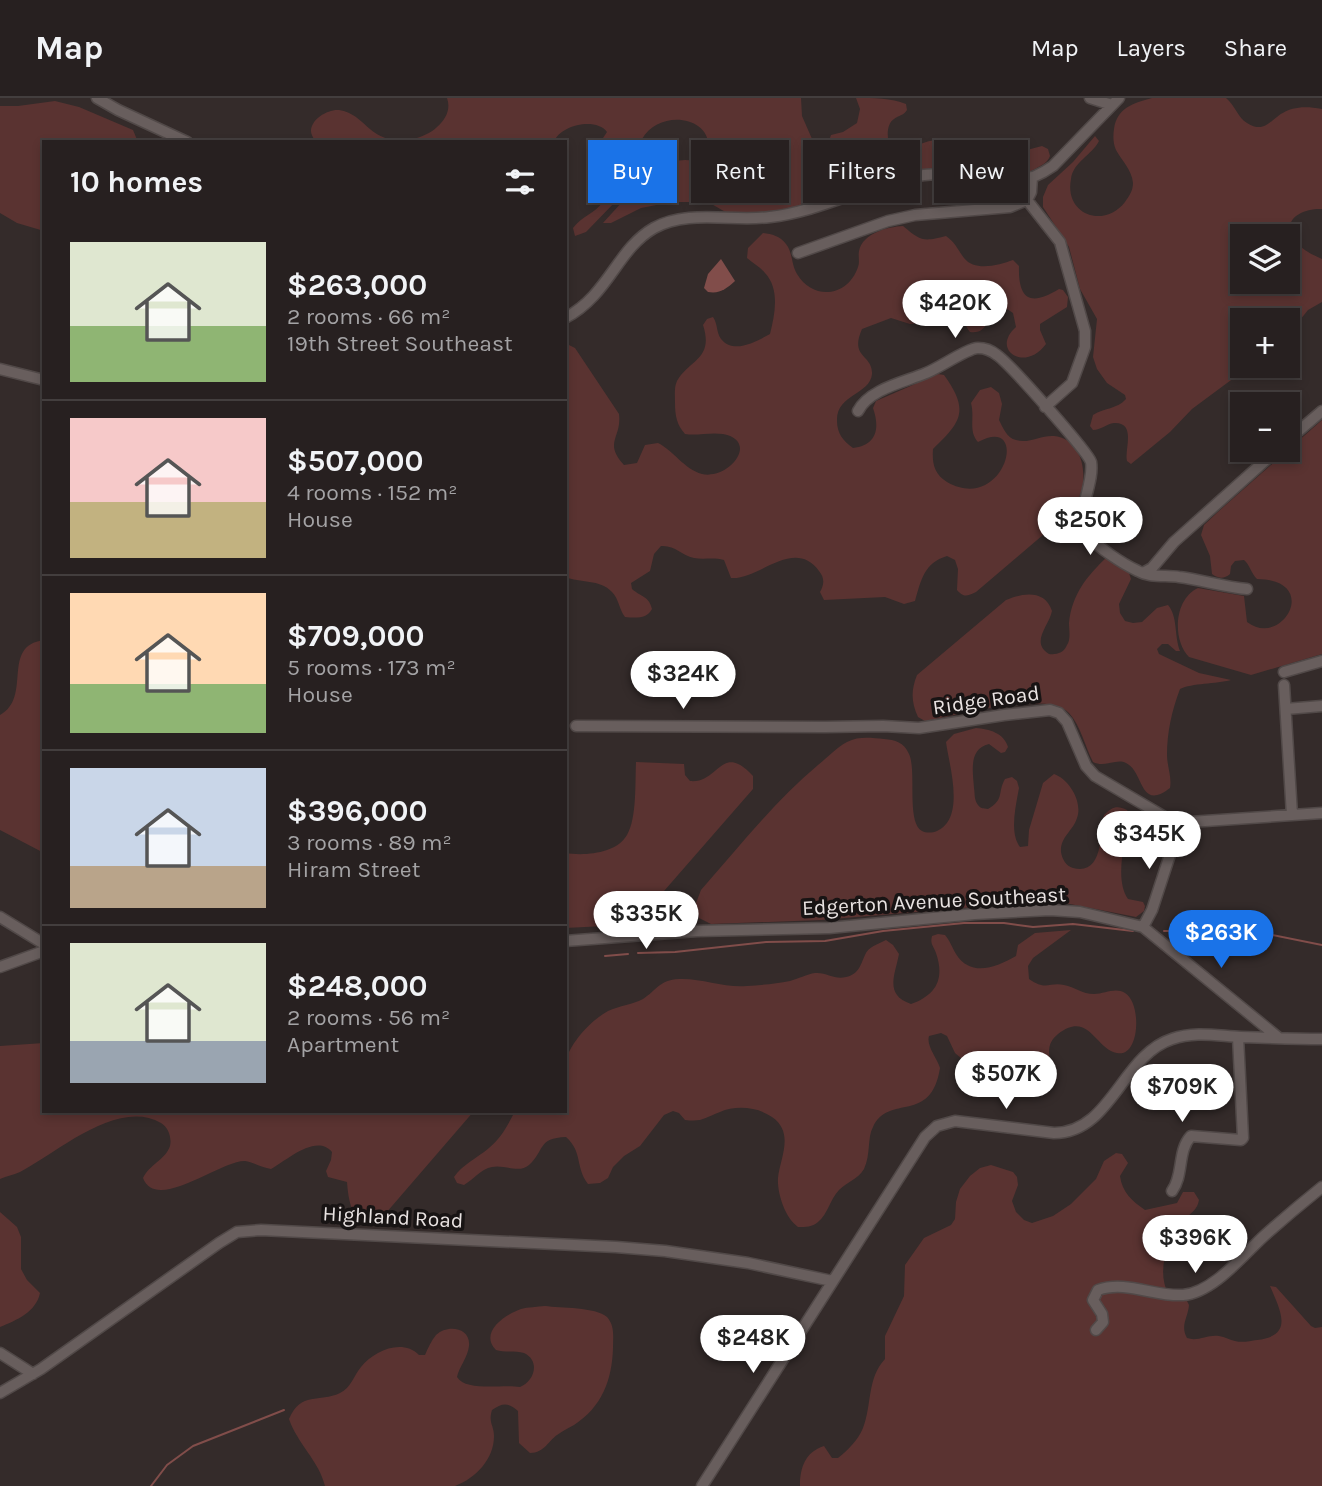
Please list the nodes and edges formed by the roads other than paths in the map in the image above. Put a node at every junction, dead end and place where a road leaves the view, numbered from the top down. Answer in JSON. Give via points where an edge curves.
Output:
{"nodes":[{"id":1,"x":97,"y":98,"type":"edge"},
{"id":2,"x":1090,"y":98,"type":"edge"},
{"id":3,"x":1116,"y":101,"type":"edge"},
{"id":4,"x":183,"y":140,"type":"edge"},
{"id":5,"x":1032,"y":177,"type":"junction"},
{"id":6,"x":1028,"y":198,"type":"edge"},
{"id":7,"x":1028,"y":201,"type":"edge"},
{"id":8,"x":1020,"y":203,"type":"edge"},
{"id":9,"x":798,"y":253,"type":"dead end"},
{"id":10,"x":567,"y":317,"type":"edge"},
{"id":11,"x":0,"y":369,"type":"edge"},
{"id":12,"x":42,"y":380,"type":"edge"},
{"id":13,"x":1045,"y":407,"type":"junction"},
{"id":14,"x":858,"y":411,"type":"dead end"},
{"id":15,"x":1322,"y":411,"type":"edge"},
{"id":16,"x":1300,"y":430,"type":"edge"},
{"id":17,"x":1264,"y":462,"type":"edge"},
{"id":18,"x":1143,"y":573,"type":"junction"},
{"id":19,"x":1247,"y":589,"type":"dead end"},
{"id":20,"x":1322,"y":661,"type":"edge"},
{"id":21,"x":1284,"y":672,"type":"dead end"},
{"id":22,"x":1284,"y":685,"type":"dead end"},
{"id":23,"x":1322,"y":706,"type":"edge"},
{"id":24,"x":1286,"y":709,"type":"junction"},
{"id":25,"x":576,"y":726,"type":"dead end"},
{"id":26,"x":1322,"y":813,"type":"edge"},
{"id":27,"x":1292,"y":815,"type":"junction"},
{"id":28,"x":1180,"y":824,"type":"junction"},
{"id":29,"x":0,"y":917,"type":"edge"},
{"id":30,"x":1143,"y":927,"type":"junction"},
{"id":31,"x":567,"y":940,"type":"edge"},
{"id":32,"x":42,"y":943,"type":"edge"},
{"id":33,"x":42,"y":952,"type":"edge"},
{"id":34,"x":0,"y":967,"type":"edge"},
{"id":35,"x":1238,"y":1037,"type":"junction"},
{"id":36,"x":1279,"y":1038,"type":"junction"},
{"id":37,"x":1322,"y":1039,"type":"edge"},
{"id":38,"x":1322,"y":1188,"type":"edge"},
{"id":39,"x":1172,"y":1191,"type":"dead end"},
{"id":40,"x":832,"y":1281,"type":"junction"},
{"id":41,"x":1096,"y":1330,"type":"dead end"},
{"id":42,"x":0,"y":1353,"type":"edge"},
{"id":43,"x":33,"y":1374,"type":"junction"},
{"id":44,"x":0,"y":1393,"type":"edge"},
{"id":45,"x":702,"y":1486,"type":"edge"}],
"edges":[{"from":1,"to":4,"type":"street"},
{"from":2,"to":3,"type":"street"},
{"from":3,"to":5,"type":"street","via":[[1062,159]]},
{"from":5,"to":6,"type":"street"},
{"from":5,"to":10,"type":"street","via":[[998,183],[925,175],[774,217],[681,220],[655,228],[637,241],[592,300]]},
{"from":7,"to":13,"type":"street","via":[[1060,242],[1086,331],[1072,383]]},
{"from":8,"to":9,"type":"street","via":[[888,221]]},
{"from":11,"to":12,"type":"street"},
{"from":13,"to":14,"type":"street","via":[[1000,357],[975,348],[871,397]]},
{"from":13,"to":18,"type":"street","via":[[1089,456],[1083,530]]},
{"from":15,"to":16,"type":"street"},
{"from":17,"to":18,"type":"street"},
{"from":18,"to":19,"type":"street"},
{"from":20,"to":21,"type":"street"},
{"from":22,"to":24,"type":"street"},
{"from":23,"to":24,"type":"street"},
{"from":24,"to":27,"type":"street"},
{"from":25,"to":28,"type":"street","name":"Ridge Road","via":[[919,729],[1054,711],[1067,722],[1095,776]]},
{"from":26,"to":27,"type":"street"},
{"from":27,"to":28,"type":"street"},
{"from":28,"to":30,"type":"street"},
{"from":29,"to":32,"type":"street"},
{"from":30,"to":31,"type":"street","name":"Edgerton Avenue Southeast","via":[[1050,910],[829,928]]},
{"from":30,"to":36,"type":"street"},
{"from":33,"to":34,"type":"street"},
{"from":35,"to":36,"type":"street"},
{"from":35,"to":39,"type":"street","via":[[1242,1138],[1191,1136]]},
{"from":35,"to":40,"type":"street","via":[[1199,1034],[1170,1039],[1130,1070],[1096,1114],[1069,1132],[955,1121],[937,1125]]},
{"from":36,"to":37,"type":"street"},
{"from":38,"to":41,"type":"street","via":[[1223,1275],[1199,1290],[1183,1295],[1112,1287],[1098,1290],[1093,1300],[1103,1322]]},
{"from":40,"to":43,"type":"street","name":"Highland Road","via":[[664,1251],[246,1230],[219,1243]]},
{"from":40,"to":45,"type":"street"},
{"from":42,"to":43,"type":"street"},
{"from":43,"to":44,"type":"street","name":"Highland Road"}]}
